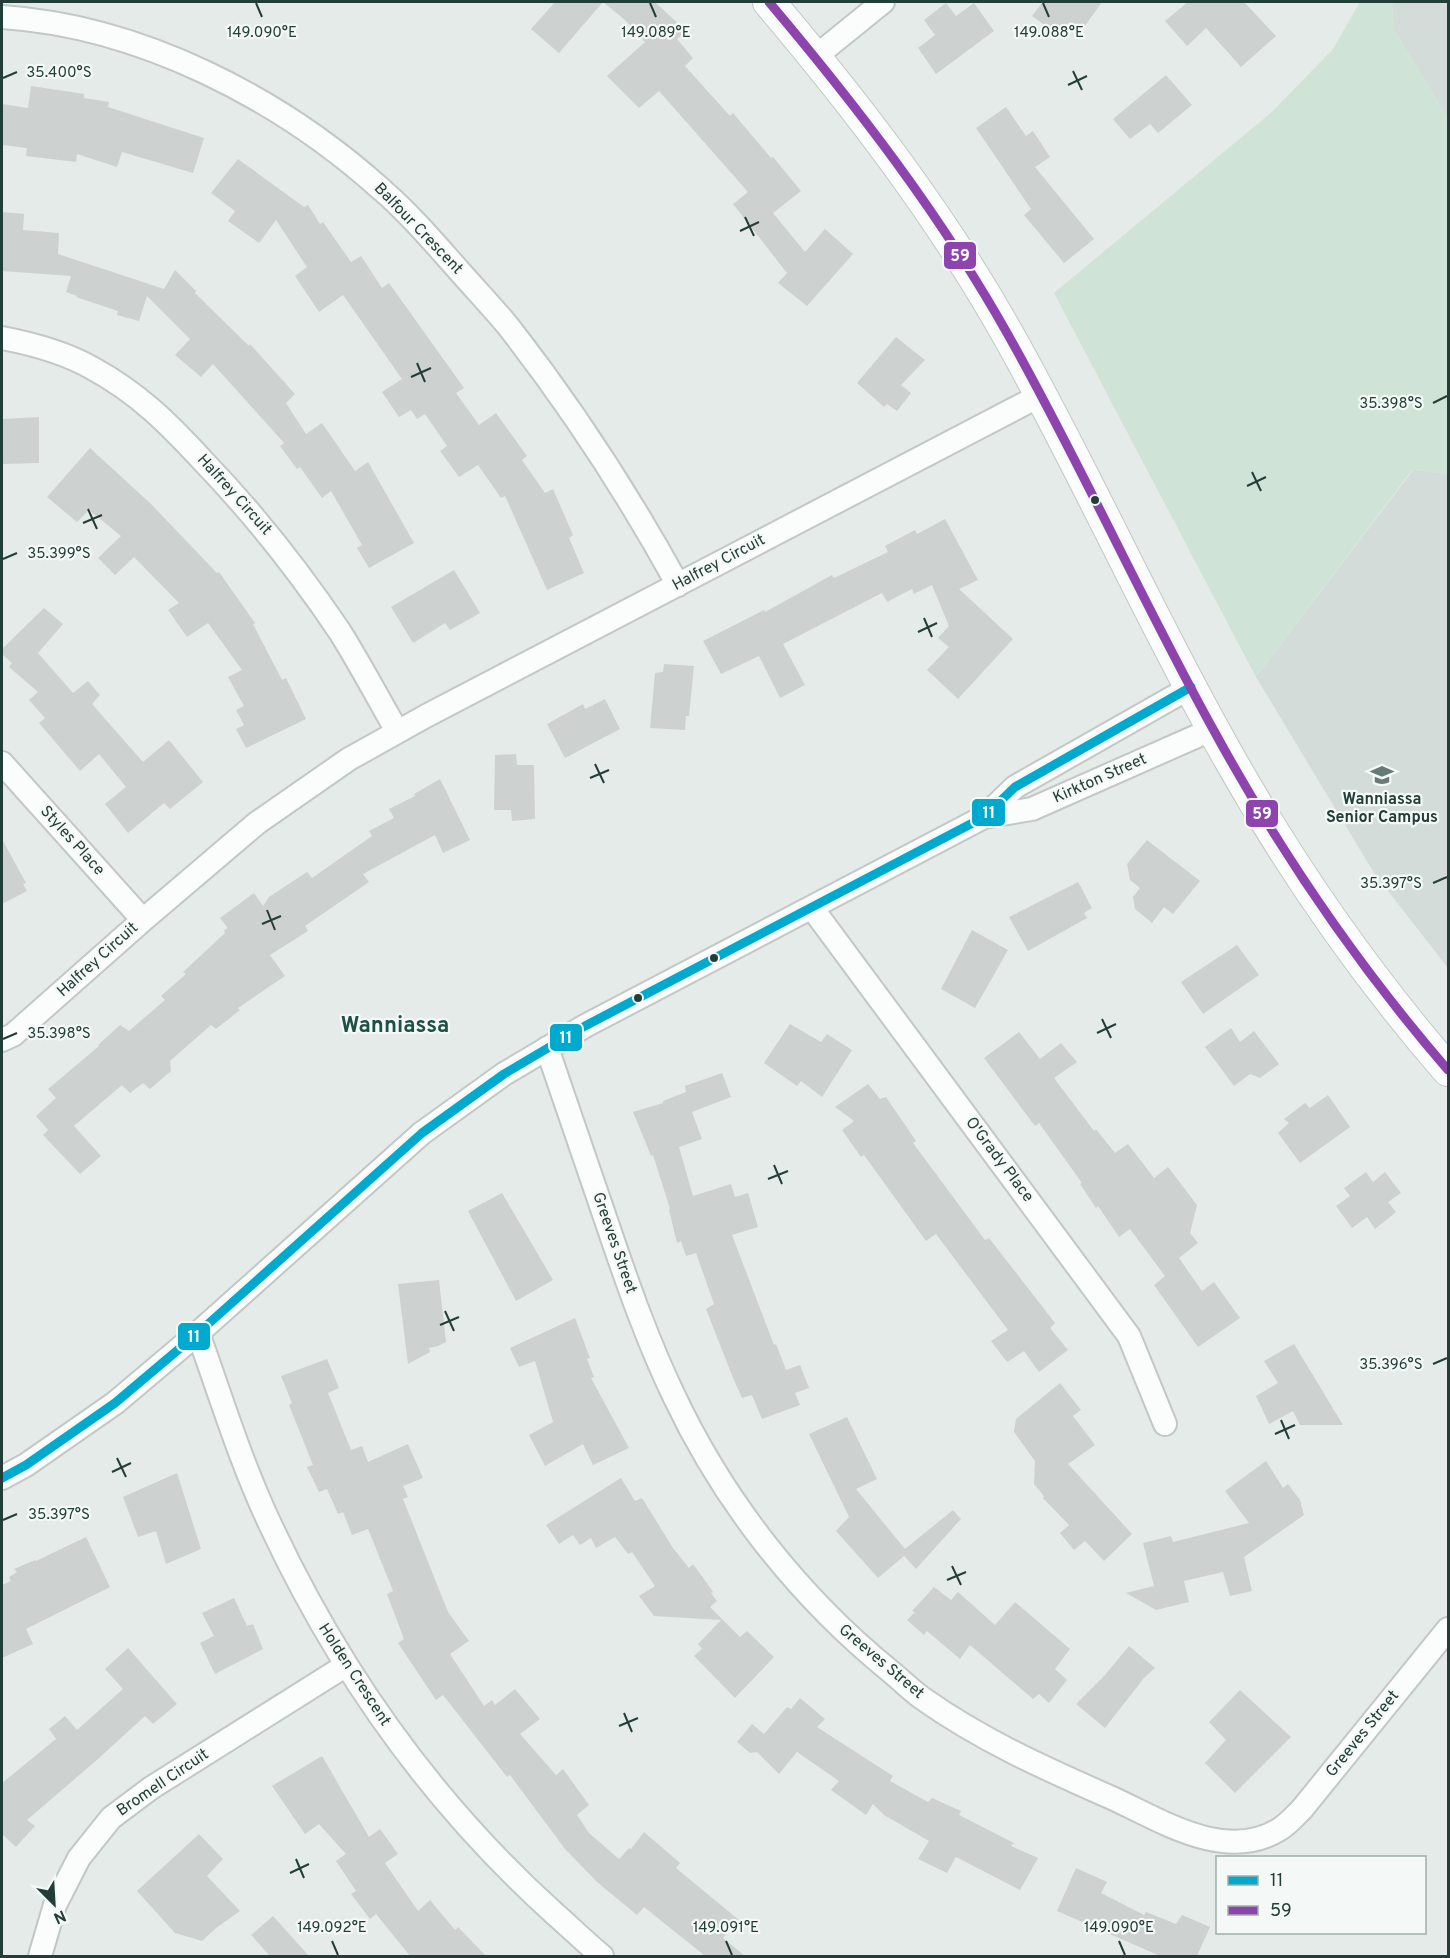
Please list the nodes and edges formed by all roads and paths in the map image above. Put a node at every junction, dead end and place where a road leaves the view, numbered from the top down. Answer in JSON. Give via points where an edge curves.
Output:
{"nodes":[{"id":1,"x":769,"y":2,"type":"edge"},
{"id":2,"x":882,"y":2,"type":"edge"},
{"id":3,"x":2,"y":17,"type":"edge"},
{"id":4,"x":815,"y":57,"type":"junction"},
{"id":5,"x":2,"y":338,"type":"edge"},
{"id":6,"x":1041,"y":395,"type":"junction"},
{"id":7,"x":678,"y":585,"type":"junction"},
{"id":8,"x":1191,"y":687,"type":"junction"},
{"id":9,"x":1212,"y":729,"type":"junction"},
{"id":10,"x":397,"y":731,"type":"junction"},
{"id":11,"x":2,"y":763,"type":"edge"},
{"id":12,"x":984,"y":817,"type":"junction"},
{"id":13,"x":812,"y":908,"type":"junction"},
{"id":14,"x":143,"y":920,"type":"junction"},
{"id":15,"x":2,"y":1040,"type":"edge"},
{"id":16,"x":547,"y":1048,"type":"junction"},
{"id":17,"x":1449,"y":1070,"type":"edge"},
{"id":18,"x":198,"y":1333,"type":"junction"},
{"id":19,"x":1165,"y":1424,"type":"dead end"},
{"id":20,"x":2,"y":1478,"type":"edge"},
{"id":21,"x":1449,"y":1629,"type":"edge"},
{"id":22,"x":345,"y":1666,"type":"junction"},
{"id":23,"x":45,"y":1956,"type":"edge"},
{"id":24,"x":602,"y":1956,"type":"edge"}],
"edges":[{"from":1,"to":4,"type":"street"},
{"from":2,"to":4,"type":"street"},
{"from":3,"to":7,"type":"street","name":"Balfour Crescent","via":[[53,23],[130,42],[206,72],[315,136],[382,190],[507,324],[580,424]]},
{"from":4,"to":6,"type":"street","via":[[895,159],[946,235]]},
{"from":5,"to":10,"type":"street","name":"Halfrey Circuit","via":[[39,346],[91,367],[140,398],[162,418],[239,498],[274,541],[340,633]]},
{"from":6,"to":7,"type":"street","name":"Halfrey Circuit"},
{"from":6,"to":8,"type":"street"},
{"from":7,"to":10,"type":"street","name":"Halfrey Circuit"},
{"from":8,"to":9,"type":"street"},
{"from":8,"to":12,"type":"street","name":"Kirkton Street","via":[[1015,787]]},
{"from":9,"to":12,"type":"street","name":"Kirkton Street","via":[[1032,809]]},
{"from":9,"to":17,"type":"street","via":[[1316,897],[1416,1033]]},
{"from":10,"to":14,"type":"street","name":"Halfrey Circuit","via":[[257,823]]},
{"from":11,"to":14,"type":"street","name":"Styles Place"},
{"from":12,"to":13,"type":"street","name":"Kirkton Street"},
{"from":13,"to":16,"type":"street","name":"Kirkton Street"},
{"from":13,"to":19,"type":"street","name":"O'Grady Place","via":[[1129,1336]]},
{"from":14,"to":15,"type":"street","name":"Halfrey Circuit","via":[[13,1035]]},
{"from":16,"to":18,"type":"street","name":"Kirkton Street","via":[[422,1133]]},
{"from":16,"to":21,"type":"street","name":"Greeves Street","via":[[638,1313],[694,1435],[741,1511],[809,1596],[855,1643],[921,1697],[1028,1761],[1195,1836],[1225,1842],[1254,1840],[1281,1829],[1302,1809]]},
{"from":18,"to":20,"type":"street","name":"Kirkton Street","via":[[115,1403]]},
{"from":18,"to":22,"type":"street","name":"Holden Crescent","via":[[269,1523]]},
{"from":22,"to":23,"type":"street","name":"Bromell Circuit","via":[[151,1788],[111,1818],[79,1858],[55,1905]]},
{"from":22,"to":24,"type":"street","name":"Holden Crescent","via":[[443,1799],[516,1880]]}]}
